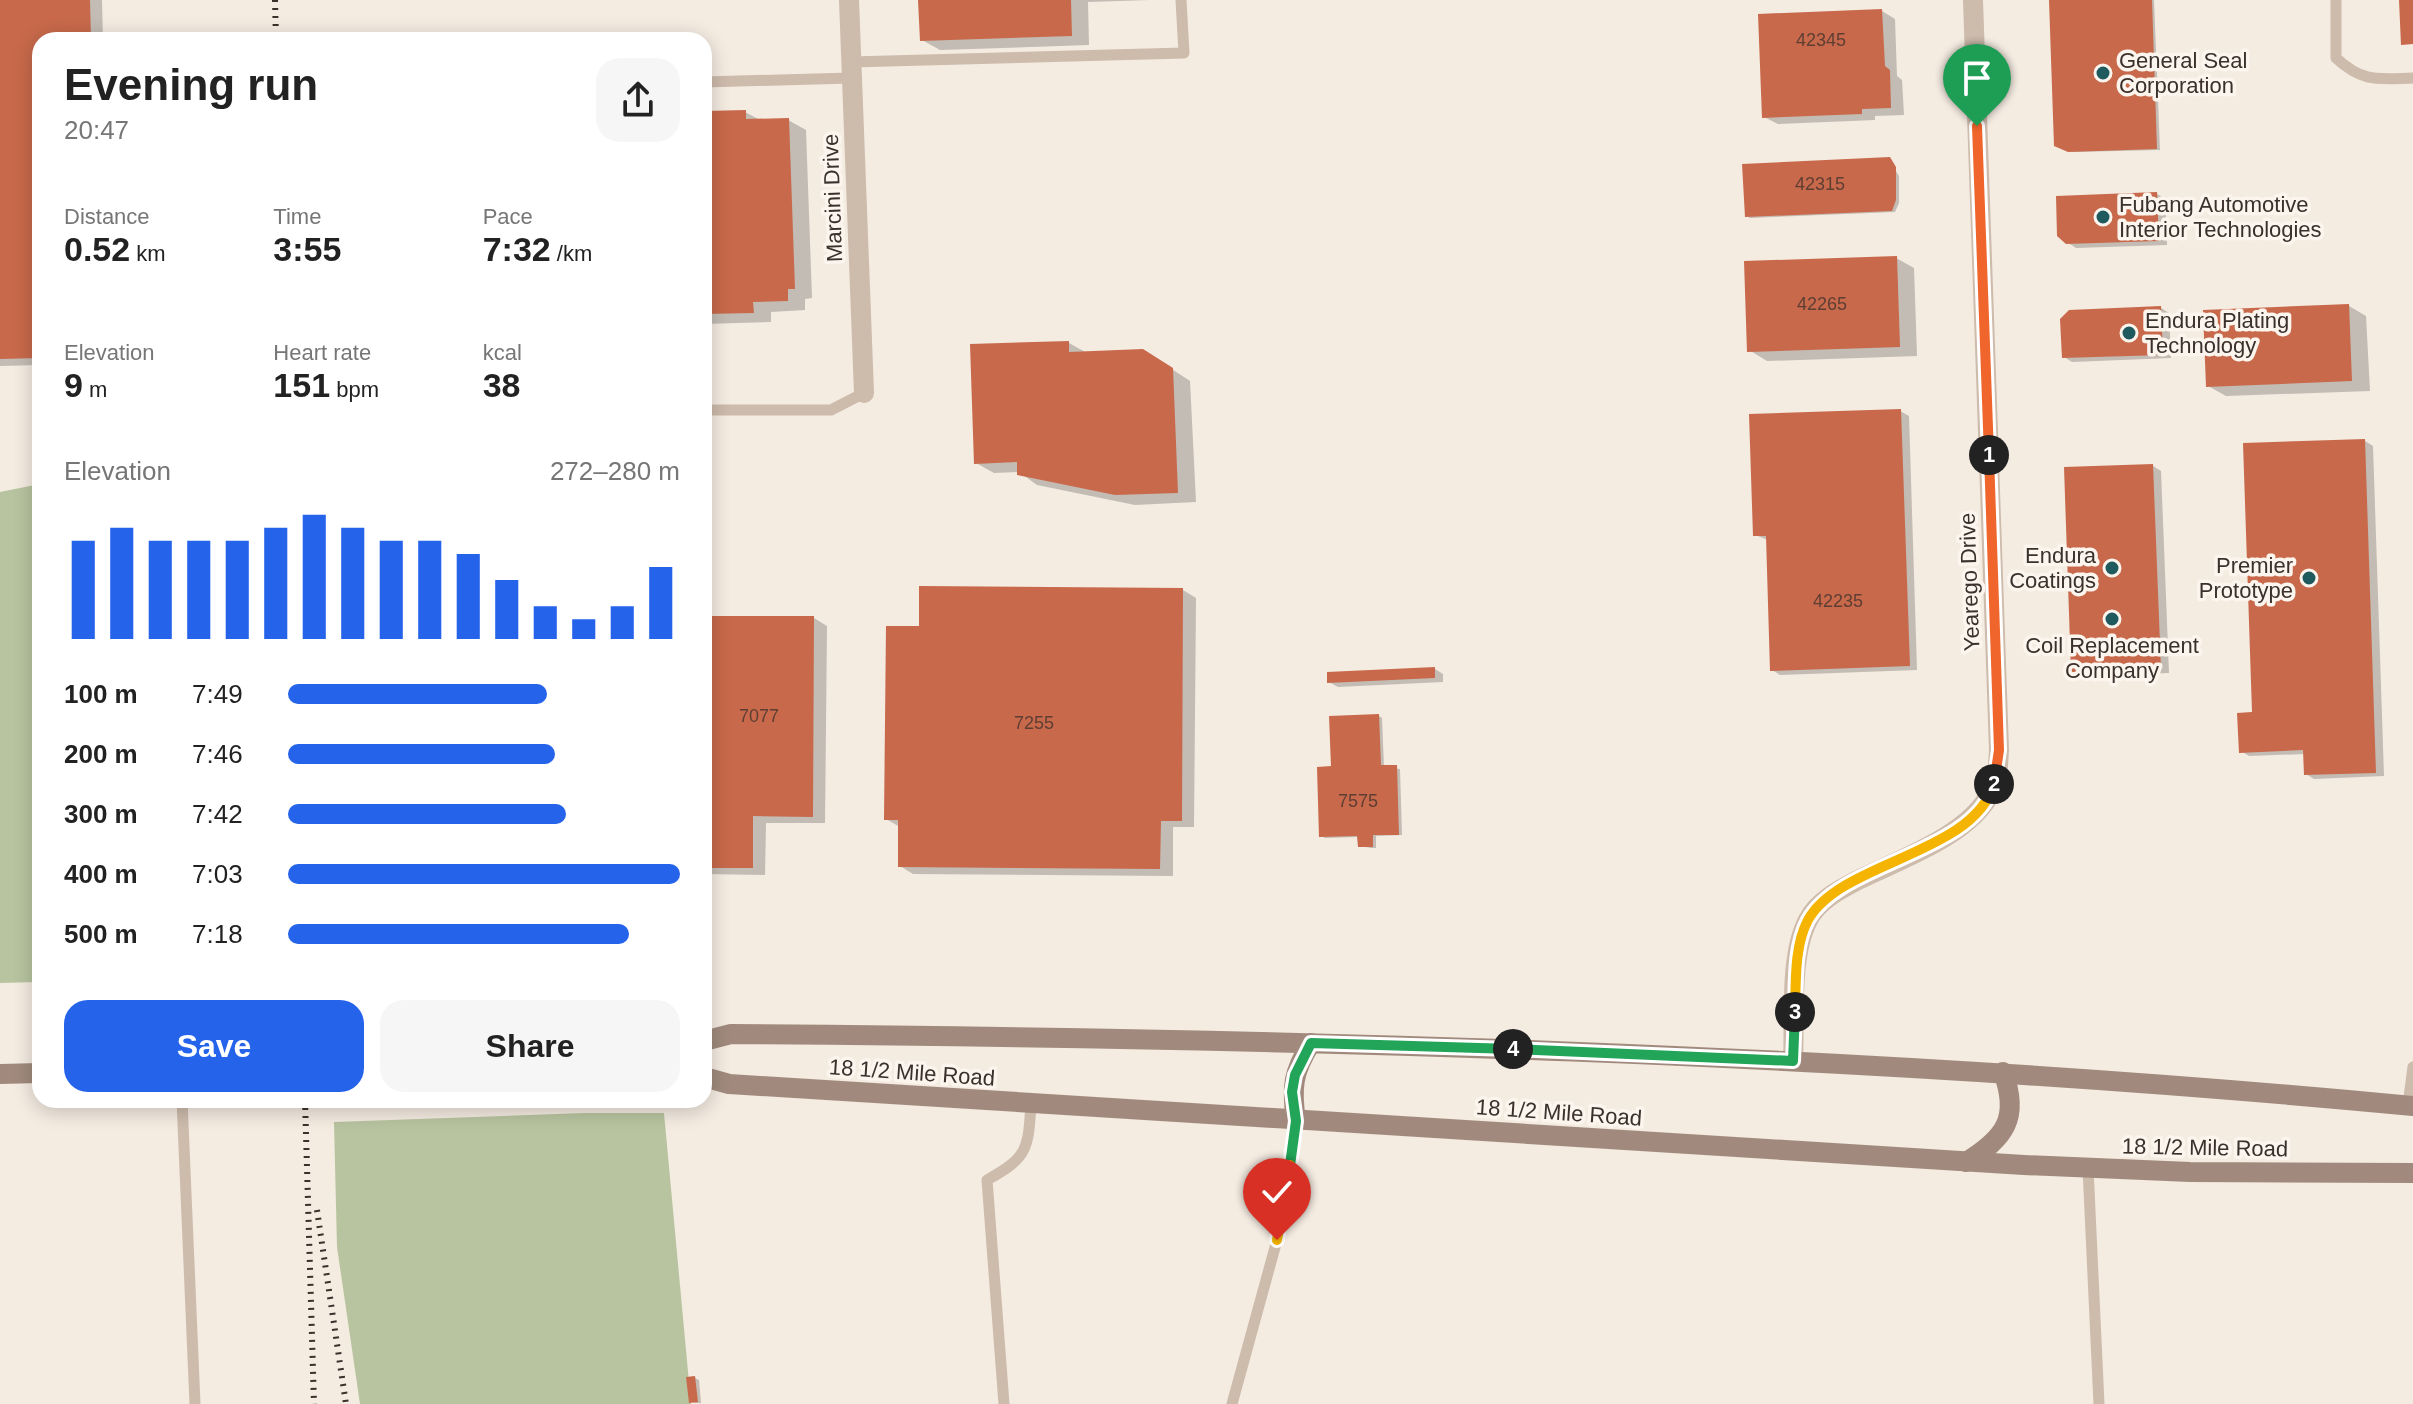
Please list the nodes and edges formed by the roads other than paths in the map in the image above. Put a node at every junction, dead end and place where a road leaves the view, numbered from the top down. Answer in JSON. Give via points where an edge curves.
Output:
{"nodes":[{"id":1,"x":849,"y":0,"type":"edge"},
{"id":2,"x":1181,"y":0,"type":"edge"},
{"id":3,"x":1973,"y":0,"type":"edge"},
{"id":4,"x":2336,"y":0,"type":"edge"},
{"id":5,"x":851,"y":70,"type":"junction"},
{"id":6,"x":2413,"y":78,"type":"edge"},
{"id":7,"x":712,"y":81,"type":"edge"},
{"id":8,"x":864,"y":393,"type":"joint"},
{"id":9,"x":712,"y":410,"type":"edge"},
{"id":10,"x":712,"y":1039,"type":"edge"},
{"id":11,"x":1311,"y":1043,"type":"junction"},
{"id":12,"x":1793,"y":1061,"type":"junction"},
{"id":13,"x":2413,"y":1067,"type":"edge"},
{"id":14,"x":2003,"y":1072,"type":"junction"},
{"id":15,"x":32,"y":1073,"type":"edge"},
{"id":16,"x":0,"y":1074,"type":"edge"},
{"id":17,"x":712,"y":1079,"type":"edge"},
{"id":18,"x":1031,"y":1104,"type":"junction"},
{"id":19,"x":2411,"y":1106,"type":"edge"},
{"id":20,"x":182,"y":1108,"type":"edge"},
{"id":21,"x":1296,"y":1121,"type":"junction"},
{"id":22,"x":1966,"y":1162,"type":"junction"},
{"id":23,"x":2088,"y":1168,"type":"junction"},
{"id":24,"x":2413,"y":1173,"type":"edge"},
{"id":25,"x":1234,"y":1402,"type":"edge"},
{"id":26,"x":195,"y":1404,"type":"edge"},
{"id":27,"x":1004,"y":1404,"type":"edge"},
{"id":28,"x":2099,"y":1404,"type":"edge"}],
"edges":[{"from":1,"to":5,"type":"street","name":"Marcini Drive"},
{"from":2,"to":5,"type":"lane","via":[[1184,53]]},
{"from":3,"to":12,"type":"street","name":"Yearego Drive","via":[[1998,771],[1983,806],[1967,821],[1844,887],[1808,920],[1797,969]]},
{"from":4,"to":6,"type":"lane","via":[[2336,58],[2353,74]]},
{"from":5,"to":7,"type":"lane"},
{"from":5,"to":8,"type":"street","name":"Marcini Drive"},
{"from":8,"to":9,"type":"lane","via":[[831,410]]},
{"from":10,"to":11,"type":"street","name":"18 1/2 Mile Road","via":[[731,1034]]},
{"from":11,"to":12,"type":"street","name":"18 1/2 Mile Road"},
{"from":11,"to":21,"type":"street","via":[[1293,1083]]},
{"from":12,"to":14,"type":"street","name":"18 1/2 Mile Road"},
{"from":13,"to":19,"type":"lane"},
{"from":14,"to":19,"type":"street","name":"18 1/2 Mile Road"},
{"from":14,"to":22,"type":"street","via":[[2011,1104],[2008,1122],[2000,1137]]},
{"from":15,"to":16,"type":"street"},
{"from":17,"to":18,"type":"street","name":"18 1/2 Mile Road"},
{"from":18,"to":21,"type":"street","name":"18 1/2 Mile Road"},
{"from":18,"to":27,"type":"lane","via":[[1028,1146],[1009,1168],[987,1180]]},
{"from":20,"to":26,"type":"lane"},
{"from":21,"to":22,"type":"street","name":"18 1/2 Mile Road"},
{"from":21,"to":25,"type":"lane","via":[[1277,1240]]},
{"from":22,"to":23,"type":"street","name":"18 1/2 Mile Road"},
{"from":23,"to":24,"type":"street","name":"18 1/2 Mile Road"},
{"from":23,"to":28,"type":"lane"}]}
